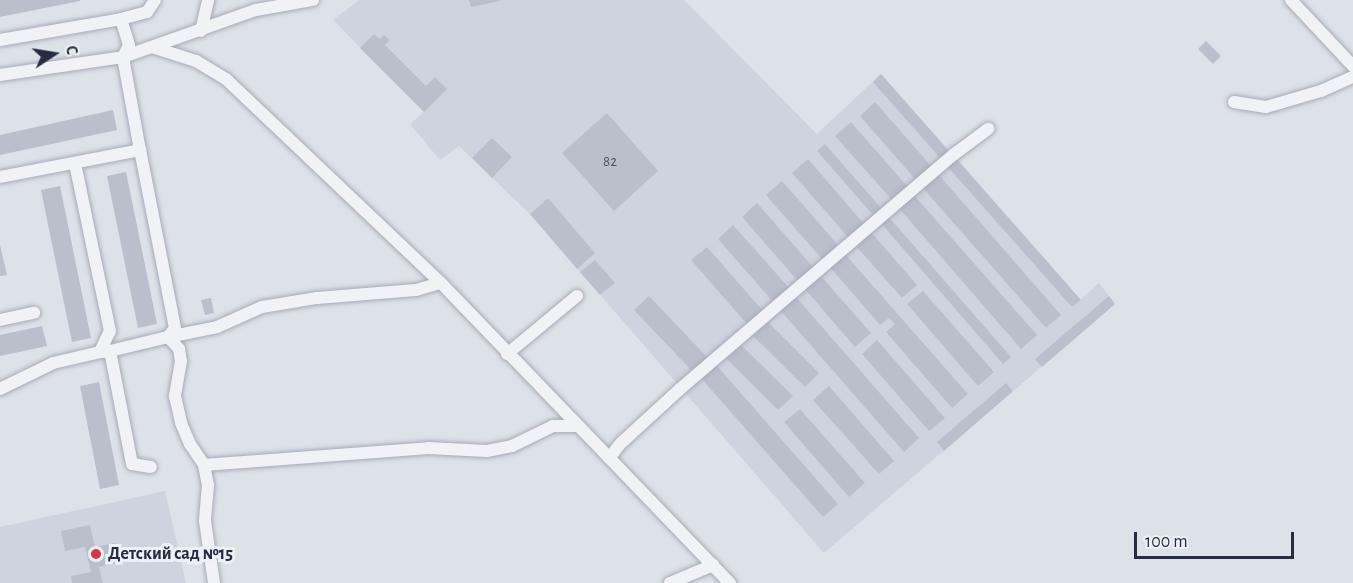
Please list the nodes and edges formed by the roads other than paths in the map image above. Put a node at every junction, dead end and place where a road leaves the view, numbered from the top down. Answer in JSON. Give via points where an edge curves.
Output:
{"nodes":[{"id":1,"x":155,"y":0,"type":"edge"},
{"id":2,"x":208,"y":0,"type":"edge"},
{"id":3,"x":312,"y":0,"type":"edge"},
{"id":4,"x":1291,"y":0,"type":"edge"},
{"id":5,"x":286,"y":2,"type":"edge"},
{"id":6,"x":121,"y":19,"type":"junction"},
{"id":7,"x":201,"y":31,"type":"junction"},
{"id":8,"x":0,"y":40,"type":"edge"},
{"id":9,"x":152,"y":48,"type":"junction"},
{"id":10,"x":123,"y":57,"type":"junction"},
{"id":11,"x":1353,"y":66,"type":"edge"},
{"id":12,"x":0,"y":75,"type":"edge"},
{"id":13,"x":1353,"y":77,"type":"edge"},
{"id":14,"x":1234,"y":102,"type":"dead end"},
{"id":15,"x":988,"y":129,"type":"dead end"},
{"id":16,"x":140,"y":150,"type":"junction"},
{"id":17,"x":75,"y":164,"type":"junction"},
{"id":18,"x":0,"y":177,"type":"edge"},
{"id":19,"x":441,"y":283,"type":"junction"},
{"id":20,"x":578,"y":296,"type":"dead end"},
{"id":21,"x":34,"y":313,"type":"dead end"},
{"id":22,"x":0,"y":320,"type":"edge"},
{"id":23,"x":168,"y":337,"type":"junction"},
{"id":24,"x":105,"y":352,"type":"junction"},
{"id":25,"x":507,"y":354,"type":"junction"},
{"id":26,"x":0,"y":389,"type":"edge"},
{"id":27,"x":578,"y":426,"type":"junction"},
{"id":28,"x":610,"y":457,"type":"junction"},
{"id":29,"x":204,"y":465,"type":"junction"},
{"id":30,"x":151,"y":467,"type":"dead end"},
{"id":31,"x":713,"y":565,"type":"junction"},
{"id":32,"x":214,"y":583,"type":"edge"},
{"id":33,"x":670,"y":583,"type":"edge"},
{"id":34,"x":730,"y":583,"type":"edge"}],
"edges":[{"from":1,"to":6,"type":"street","via":[[147,12]]},
{"from":2,"to":7,"type":"street"},
{"from":3,"to":5,"type":"street"},
{"from":4,"to":11,"type":"street"},
{"from":5,"to":7,"type":"street"},
{"from":6,"to":8,"type":"street"},
{"from":6,"to":10,"type":"street","via":[[129,45]]},
{"from":7,"to":9,"type":"street"},
{"from":9,"to":10,"type":"street"},
{"from":9,"to":19,"type":"street","via":[[196,61],[226,79]]},
{"from":10,"to":12,"type":"street"},
{"from":10,"to":16,"type":"street"},
{"from":13,"to":14,"type":"street","via":[[1321,91],[1266,106]]},
{"from":15,"to":28,"type":"street","via":[[952,155],[680,389]]},
{"from":16,"to":17,"type":"street"},
{"from":16,"to":23,"type":"street","via":[[175,328]]},
{"from":17,"to":18,"type":"street"},
{"from":17,"to":24,"type":"street","via":[[110,331]]},
{"from":19,"to":23,"type":"street","via":[[416,290],[262,307],[217,327]]},
{"from":19,"to":25,"type":"street"},
{"from":20,"to":25,"type":"street"},
{"from":21,"to":22,"type":"street"},
{"from":23,"to":24,"type":"street"},
{"from":23,"to":29,"type":"street","via":[[179,349],[181,361],[175,396],[181,423]]},
{"from":24,"to":26,"type":"street","via":[[53,363]]},
{"from":24,"to":30,"type":"street","via":[[132,464]]},
{"from":25,"to":27,"type":"street"},
{"from":27,"to":28,"type":"street"},
{"from":27,"to":29,"type":"street","via":[[554,426],[512,446],[486,451],[428,448]]},
{"from":28,"to":31,"type":"street"},
{"from":29,"to":32,"type":"street","via":[[208,485],[205,521]]},
{"from":31,"to":33,"type":"street"},
{"from":31,"to":34,"type":"street"}]}
